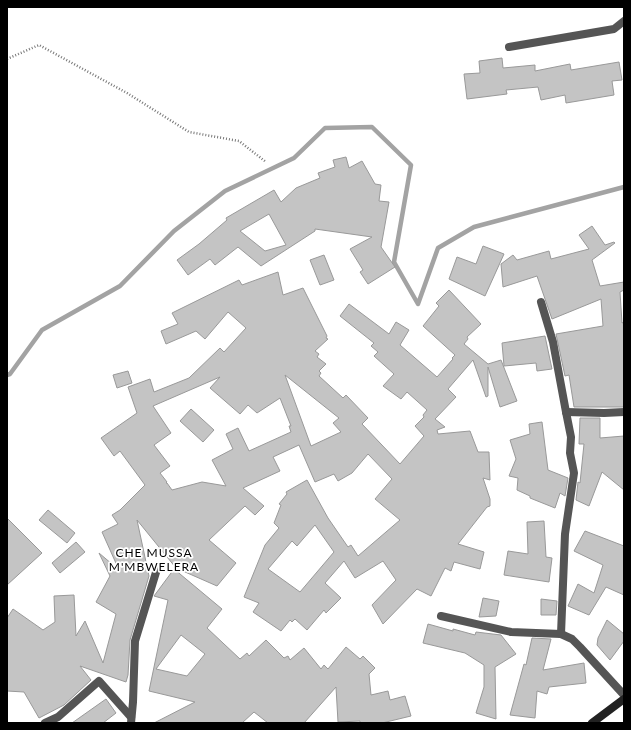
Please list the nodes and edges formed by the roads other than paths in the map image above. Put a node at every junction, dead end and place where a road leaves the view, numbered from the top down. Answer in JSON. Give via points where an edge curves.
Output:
{"nodes":[{"id":1,"x":624,"y":20,"type":"edge"},
{"id":2,"x":509,"y":47,"type":"dead end"},
{"id":3,"x":541,"y":302,"type":"dead end"},
{"id":4,"x":566,"y":412,"type":"junction"},
{"id":5,"x":624,"y":412,"type":"edge"},
{"id":6,"x":157,"y":569,"type":"dead end"},
{"id":7,"x":441,"y":616,"type":"dead end"},
{"id":8,"x":561,"y":634,"type":"junction"},
{"id":9,"x":624,"y":695,"type":"edge"},
{"id":10,"x":624,"y":699,"type":"edge"},
{"id":11,"x":131,"y":720,"type":"edge"},
{"id":12,"x":45,"y":723,"type":"edge"},
{"id":13,"x":592,"y":723,"type":"edge"}],
"edges":[{"from":1,"to":2,"type":"street","via":[[614,30]]},
{"from":3,"to":4,"type":"street","via":[[553,342]]},
{"from":4,"to":5,"type":"street"},
{"from":4,"to":8,"type":"street","via":[[574,474],[565,534]]},
{"from":6,"to":11,"type":"street","via":[[135,641]]},
{"from":7,"to":8,"type":"street","via":[[511,632]]},
{"from":8,"to":9,"type":"street","via":[[572,639]]},
{"from":10,"to":13,"type":"street"},
{"from":11,"to":12,"type":"street","via":[[99,681],[58,717]]}]}
